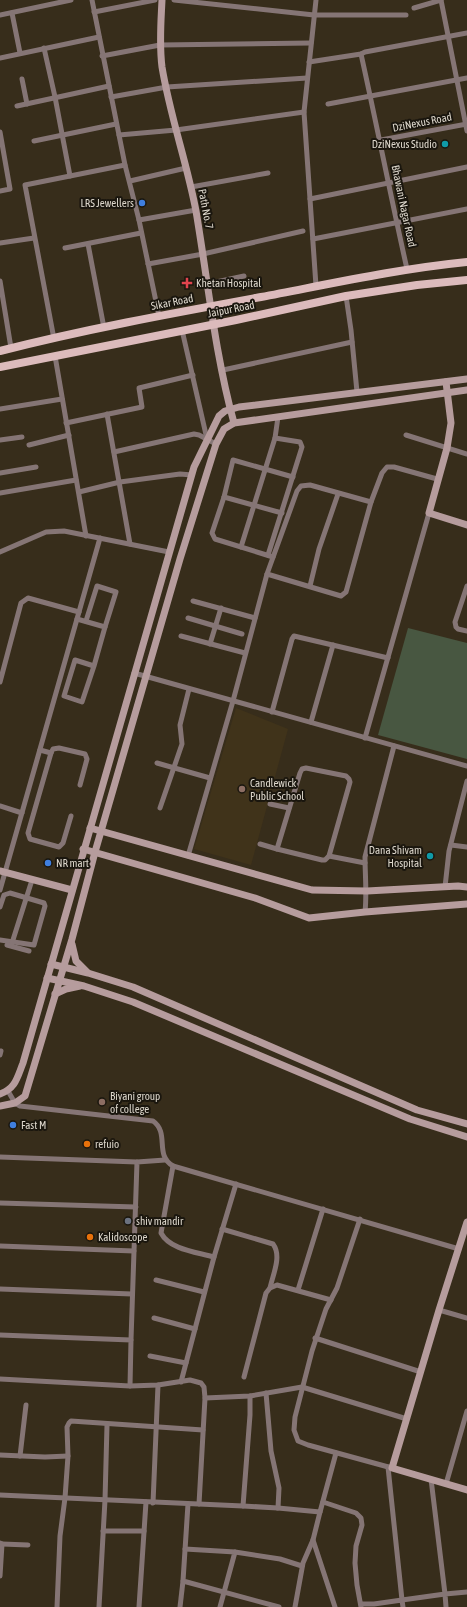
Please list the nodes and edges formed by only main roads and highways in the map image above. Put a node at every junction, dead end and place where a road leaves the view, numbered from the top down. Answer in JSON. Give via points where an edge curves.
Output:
{"nodes":[{"id":1,"x":467,"y":262,"type":"edge"},
{"id":2,"x":467,"y":280,"type":"edge"},
{"id":3,"x":0,"y":350,"type":"edge"},
{"id":4,"x":0,"y":367,"type":"edge"}],
"edges":[{"from":1,"to":3,"type":"main road","name":"Sikar Road","via":[[407,269],[316,286]]},
{"from":2,"to":4,"type":"main road","name":"Jaipur Road","via":[[346,296]]}]}
